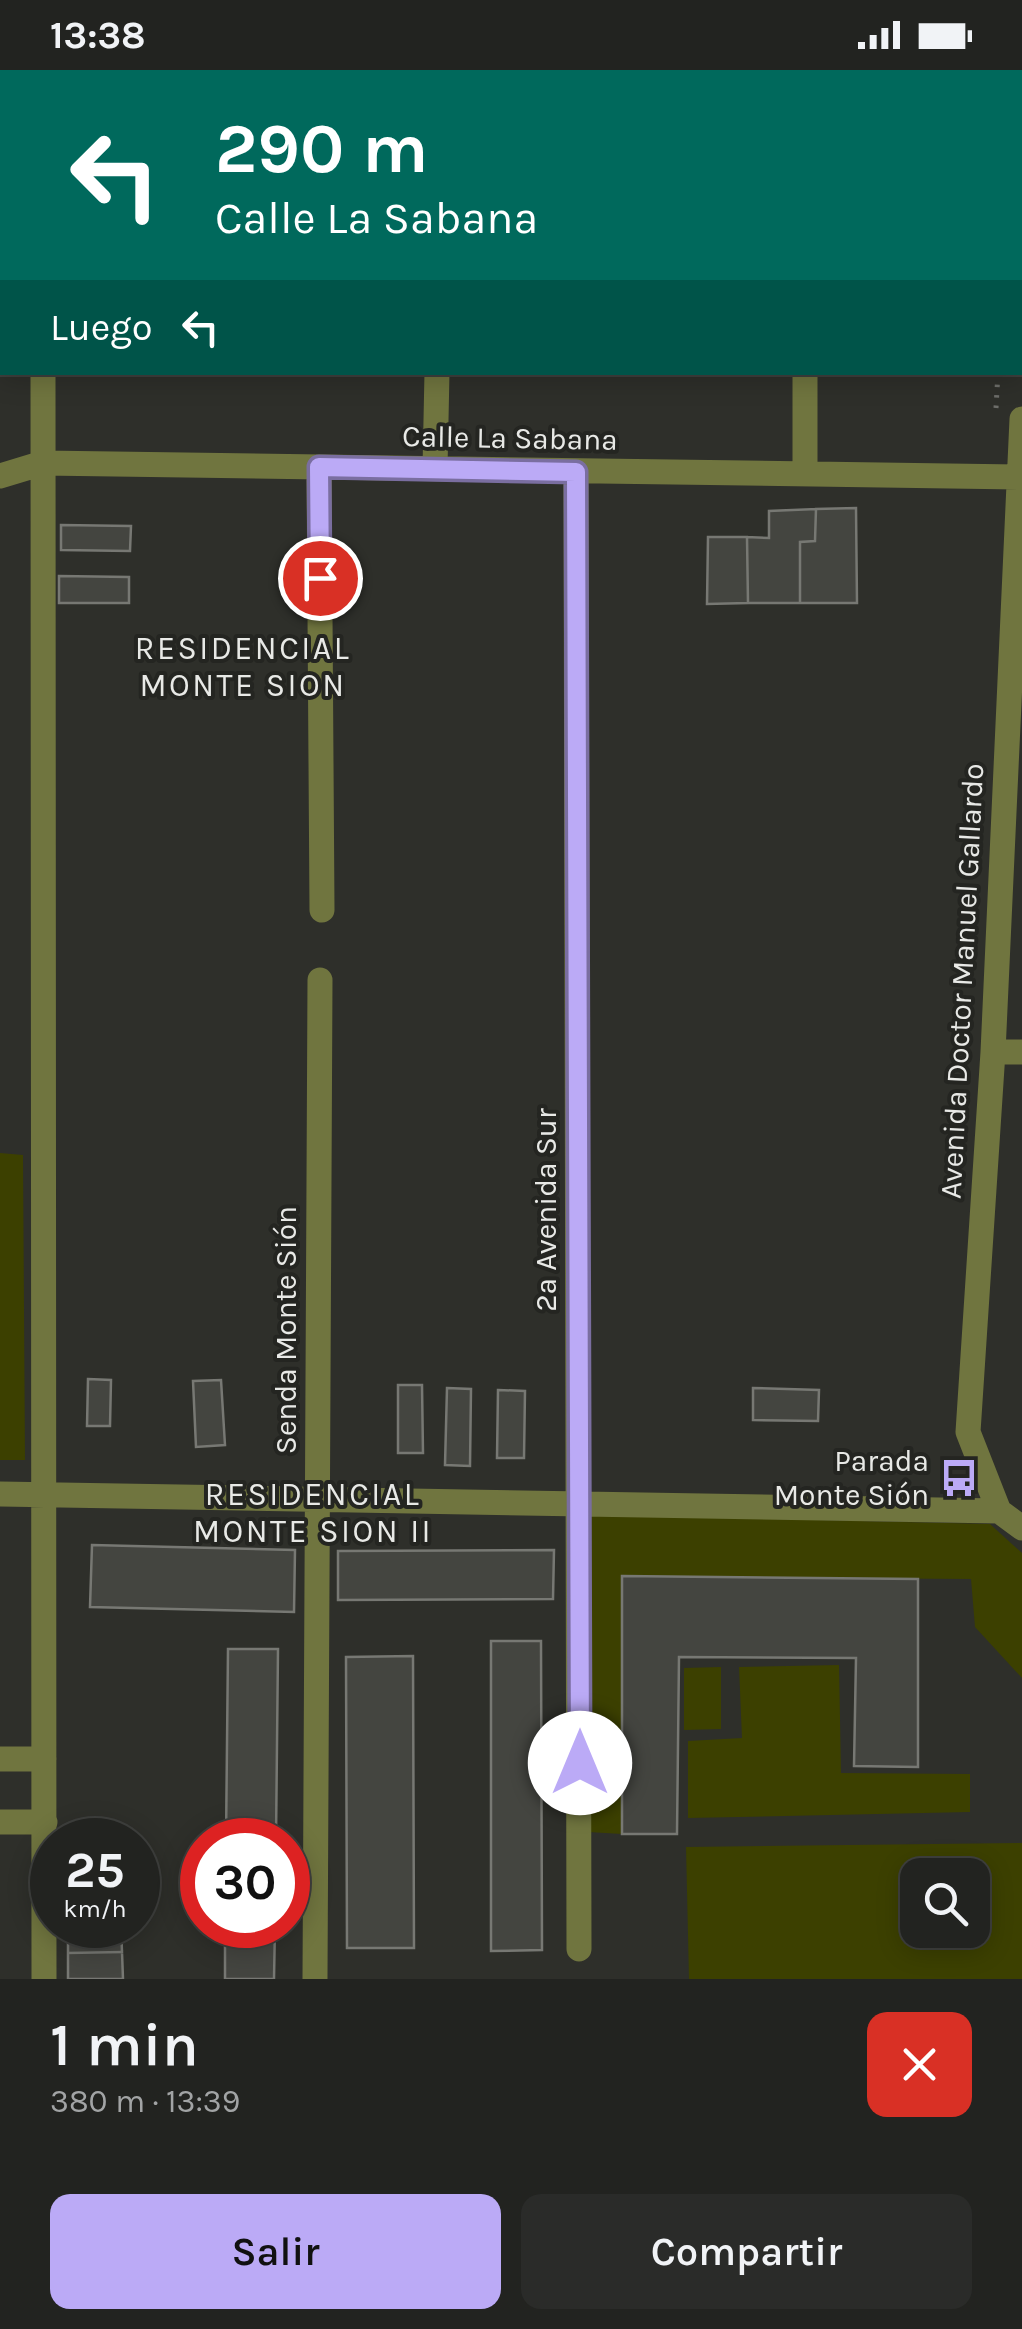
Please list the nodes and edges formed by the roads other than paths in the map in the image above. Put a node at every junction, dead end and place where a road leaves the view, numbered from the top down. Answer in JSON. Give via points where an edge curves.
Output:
{"nodes":[{"id":1,"x":42,"y":375,"type":"edge"},
{"id":2,"x":437,"y":375,"type":"edge"},
{"id":3,"x":805,"y":375,"type":"edge"},
{"id":4,"x":1022,"y":419,"type":"edge"},
{"id":5,"x":43,"y":464,"type":"junction"},
{"id":6,"x":319,"y":467,"type":"junction"},
{"id":7,"x":435,"y":468,"type":"junction"},
{"id":8,"x":576,"y":472,"type":"junction"},
{"id":9,"x":805,"y":474,"type":"junction"},
{"id":10,"x":0,"y":476,"type":"edge"},
{"id":11,"x":1020,"y":477,"type":"edge"},
{"id":12,"x":322,"y":910,"type":"dead end"},
{"id":13,"x":320,"y":980,"type":"dead end"},
{"id":14,"x":992,"y":1052,"type":"junction"},
{"id":15,"x":1022,"y":1052,"type":"edge"},
{"id":16,"x":0,"y":1494,"type":"edge"},
{"id":17,"x":44,"y":1495,"type":"junction"},
{"id":18,"x":318,"y":1499,"type":"junction"},
{"id":19,"x":580,"y":1504,"type":"junction"},
{"id":20,"x":999,"y":1511,"type":"junction"},
{"id":21,"x":1022,"y":1528,"type":"edge"},
{"id":22,"x":0,"y":1760,"type":"edge"},
{"id":23,"x":44,"y":1760,"type":"junction"},
{"id":24,"x":45,"y":1818,"type":"edge"},
{"id":25,"x":0,"y":1822,"type":"edge"},
{"id":26,"x":30,"y":1822,"type":"edge"},
{"id":27,"x":44,"y":1948,"type":"edge"},
{"id":28,"x":580,"y":1949,"type":"dead end"},
{"id":29,"x":44,"y":1979,"type":"edge"},
{"id":30,"x":314,"y":1979,"type":"edge"}],
"edges":[{"from":1,"to":5,"type":"street"},
{"from":2,"to":7,"type":"street"},
{"from":3,"to":9,"type":"street"},
{"from":4,"to":11,"type":"street","name":"Avenida Doctor Manuel Gallardo"},
{"from":5,"to":6,"type":"street","name":"Calle La Sabana"},
{"from":5,"to":10,"type":"street","name":"Calle La Sabana"},
{"from":5,"to":17,"type":"street"},
{"from":6,"to":7,"type":"street","name":"Calle La Sabana"},
{"from":6,"to":12,"type":"street"},
{"from":7,"to":8,"type":"street","name":"Calle La Sabana"},
{"from":8,"to":9,"type":"street","name":"Calle La Sabana"},
{"from":8,"to":19,"type":"street","name":"2a Avenida Sur"},
{"from":9,"to":11,"type":"street","name":"Calle La Sabana"},
{"from":11,"to":14,"type":"street","name":"Avenida Doctor Manuel Gallardo"},
{"from":13,"to":18,"type":"street","name":"Senda Monte Sión"},
{"from":14,"to":15,"type":"street"},
{"from":14,"to":20,"type":"street","name":"Avenida Doctor Manuel Gallardo","via":[[968,1432]]},
{"from":16,"to":17,"type":"street"},
{"from":17,"to":18,"type":"street"},
{"from":17,"to":23,"type":"street"},
{"from":18,"to":19,"type":"street"},
{"from":18,"to":30,"type":"street","name":"Senda Monte Sión"},
{"from":19,"to":20,"type":"street"},
{"from":19,"to":28,"type":"street","name":"2a Avenida Sur"},
{"from":20,"to":21,"type":"street"},
{"from":22,"to":23,"type":"street"},
{"from":23,"to":24,"type":"street"},
{"from":25,"to":26,"type":"street"},
{"from":27,"to":29,"type":"street"}]}
